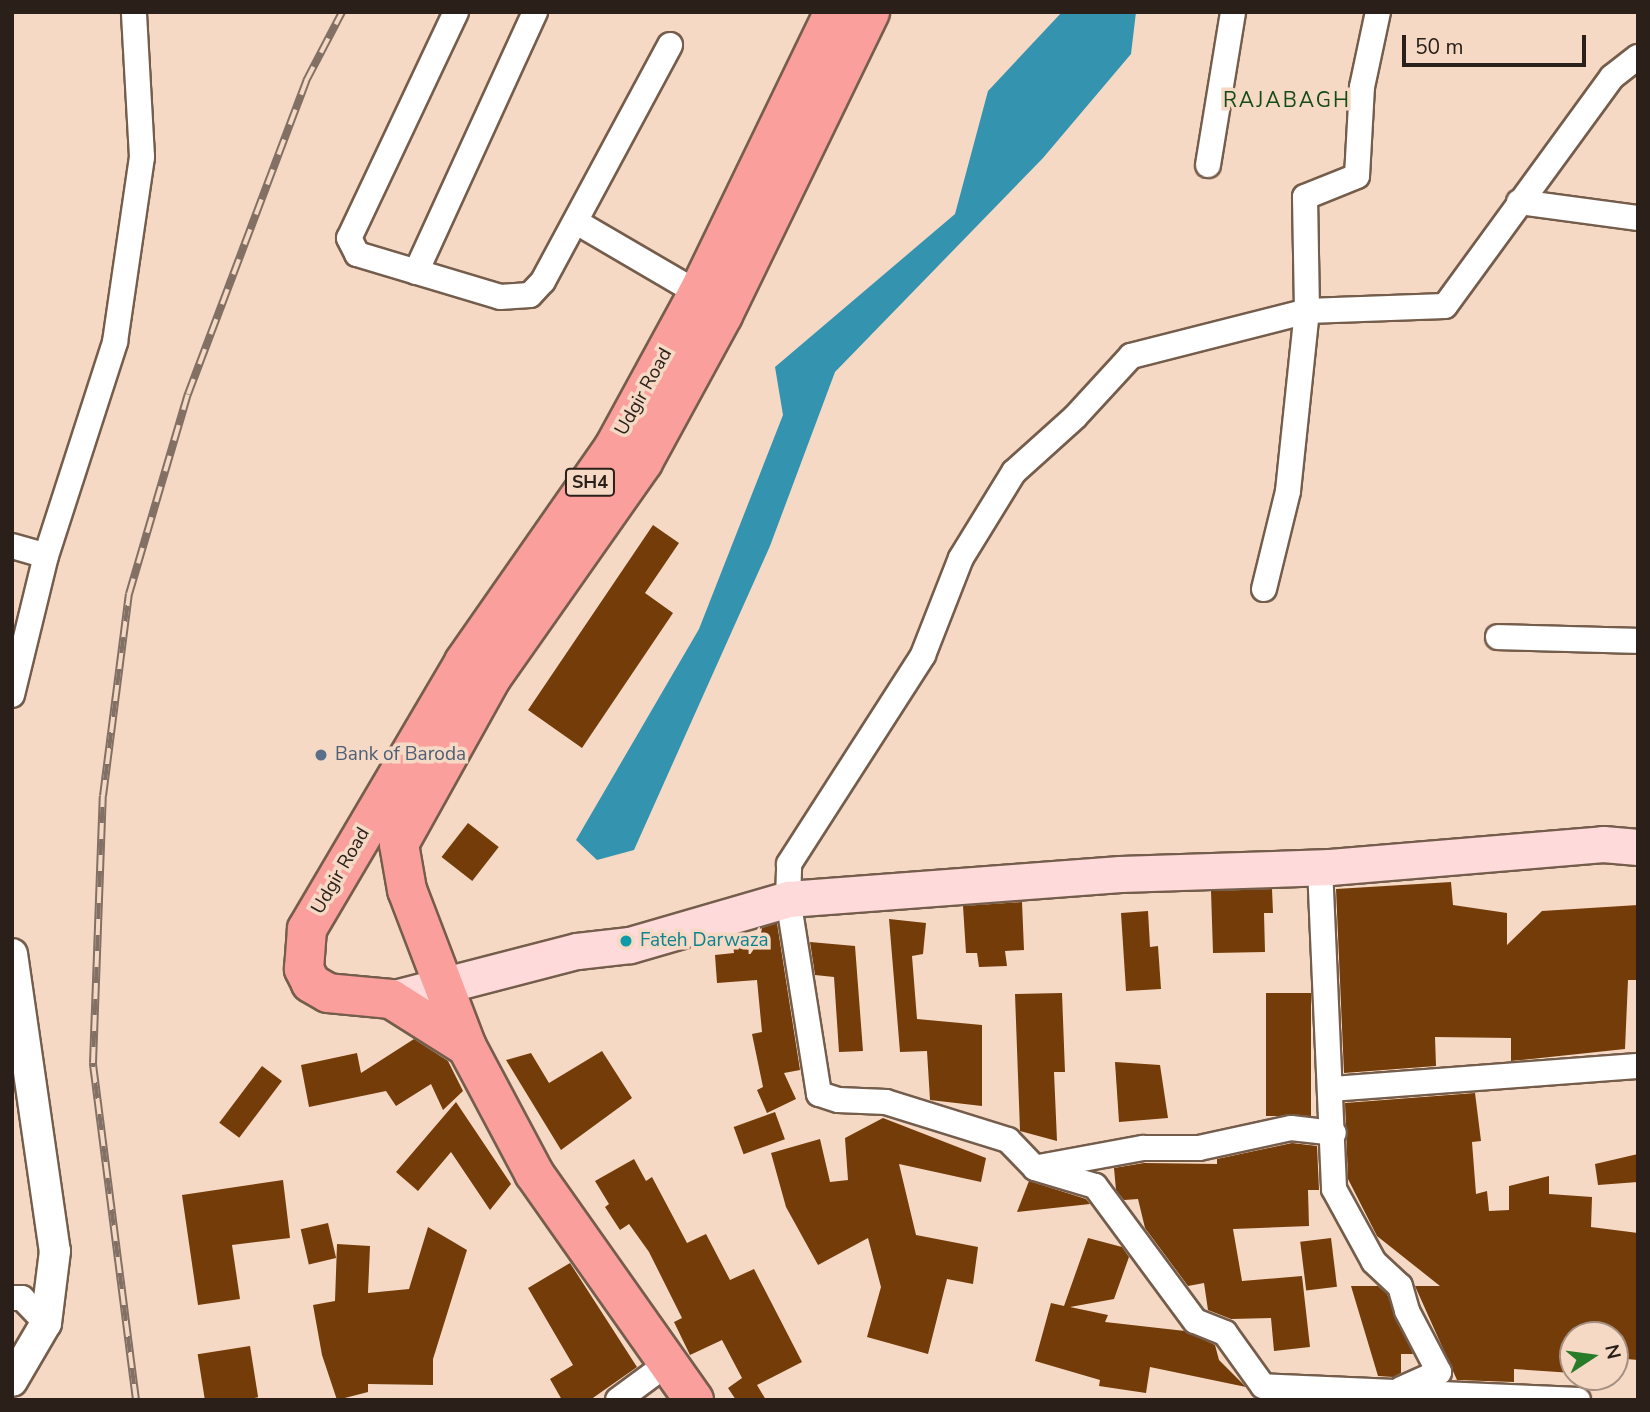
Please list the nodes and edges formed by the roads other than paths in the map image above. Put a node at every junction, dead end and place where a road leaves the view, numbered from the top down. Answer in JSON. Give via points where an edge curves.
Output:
{"nodes":[{"id":1,"x":134,"y":12,"type":"edge"},
{"id":2,"x":456,"y":12,"type":"edge"},
{"id":3,"x":535,"y":12,"type":"edge"},
{"id":4,"x":834,"y":12,"type":"edge"},
{"id":5,"x":870,"y":12,"type":"edge"},
{"id":6,"x":1233,"y":12,"type":"edge"},
{"id":7,"x":1378,"y":12,"type":"edge"},
{"id":8,"x":670,"y":45,"type":"dead end"},
{"id":9,"x":1638,"y":57,"type":"edge"},
{"id":10,"x":1208,"y":165,"type":"dead end"},
{"id":11,"x":1519,"y":202,"type":"junction"},
{"id":12,"x":1638,"y":218,"type":"edge"},
{"id":13,"x":578,"y":223,"type":"junction"},
{"id":14,"x":416,"y":272,"type":"junction"},
{"id":15,"x":698,"y":293,"type":"junction"},
{"id":16,"x":1307,"y":311,"type":"junction"},
{"id":17,"x":12,"y":546,"type":"edge"},
{"id":18,"x":46,"y":556,"type":"junction"},
{"id":19,"x":1264,"y":589,"type":"dead end"},
{"id":20,"x":1498,"y":637,"type":"dead end"},
{"id":21,"x":1638,"y":641,"type":"edge"},
{"id":22,"x":12,"y":695,"type":"edge"},
{"id":23,"x":1638,"y":847,"type":"edge"},
{"id":24,"x":1320,"y":867,"type":"junction"},
{"id":25,"x":788,"y":899,"type":"junction"},
{"id":26,"x":12,"y":954,"type":"edge"},
{"id":27,"x":447,"y":986,"type":"junction"},
{"id":28,"x":391,"y":999,"type":"junction"},
{"id":29,"x":467,"y":1047,"type":"junction"},
{"id":30,"x":1638,"y":1066,"type":"edge"},
{"id":31,"x":1332,"y":1089,"type":"junction"},
{"id":32,"x":1334,"y":1133,"type":"junction"},
{"id":33,"x":1034,"y":1168,"type":"junction"},
{"id":34,"x":12,"y":1298,"type":"edge"},
{"id":35,"x":46,"y":1323,"type":"junction"},
{"id":36,"x":668,"y":1363,"type":"junction"},
{"id":37,"x":12,"y":1381,"type":"edge"},
{"id":38,"x":1397,"y":1391,"type":"junction"},
{"id":39,"x":618,"y":1400,"type":"edge"},
{"id":40,"x":694,"y":1400,"type":"edge"},
{"id":41,"x":1578,"y":1400,"type":"edge"}],
"edges":[{"from":1,"to":18,"type":"street","via":[[142,157],[115,342]]},
{"from":2,"to":14,"type":"street","via":[[349,238],[357,254]]},
{"from":3,"to":14,"type":"street"},
{"from":4,"to":15,"type":"highway","name":"Udgir Road","number":"SH4"},
{"from":5,"to":27,"type":"highway","name":"Udgir Road","number":"SH4","via":[[729,304],[643,462],[492,677],[406,825],[398,844],[400,866]]},
{"from":6,"to":10,"type":"street"},
{"from":7,"to":16,"type":"street","via":[[1362,87],[1357,176],[1304,197]]},
{"from":8,"to":13,"type":"street"},
{"from":9,"to":11,"type":"street","via":[[1612,77]]},
{"from":11,"to":12,"type":"street"},
{"from":11,"to":16,"type":"street","via":[[1445,306]]},
{"from":13,"to":14,"type":"street","via":[[530,295],[500,297]]},
{"from":13,"to":15,"type":"street"},
{"from":15,"to":28,"type":"highway","name":"Udgir Road","number":"SH4","via":[[614,447],[464,662],[307,929],[303,961],[311,982],[328,993]]},
{"from":16,"to":19,"type":"street","via":[[1288,491]]},
{"from":16,"to":25,"type":"street","via":[[1131,356],[1076,417],[1014,472],[961,558],[923,655],[789,864]]},
{"from":17,"to":18,"type":"street"},
{"from":18,"to":22,"type":"street"},
{"from":20,"to":21,"type":"street"},
{"from":23,"to":24,"type":"main road","via":[[1603,844]]},
{"from":24,"to":25,"type":"main road","via":[[1120,874]]},
{"from":24,"to":31,"type":"street"},
{"from":25,"to":27,"type":"main road","via":[[630,945],[577,951]]},
{"from":25,"to":33,"type":"street","via":[[819,1094],[838,1100],[886,1102],[1008,1140]]},
{"from":26,"to":35,"type":"street","via":[[55,1251]]},
{"from":27,"to":28,"type":"main road"},
{"from":27,"to":29,"type":"highway","name":"Udgir Road"},
{"from":28,"to":29,"type":"highway"},
{"from":29,"to":36,"type":"highway","name":"Udgir Road","via":[[534,1173]]},
{"from":30,"to":31,"type":"street"},
{"from":31,"to":32,"type":"street"},
{"from":32,"to":33,"type":"street","via":[[1291,1128],[1199,1148],[1143,1148]]},
{"from":32,"to":38,"type":"street","via":[[1334,1189],[1374,1262],[1400,1286],[1407,1311],[1438,1372]]},
{"from":33,"to":38,"type":"street","via":[[1095,1186],[1195,1321],[1225,1333],[1263,1386]]},
{"from":34,"to":35,"type":"street","via":[[22,1298]]},
{"from":35,"to":37,"type":"street"},
{"from":36,"to":39,"type":"street"},
{"from":36,"to":40,"type":"highway","name":"Udgir Road"},
{"from":38,"to":41,"type":"street"}]}
